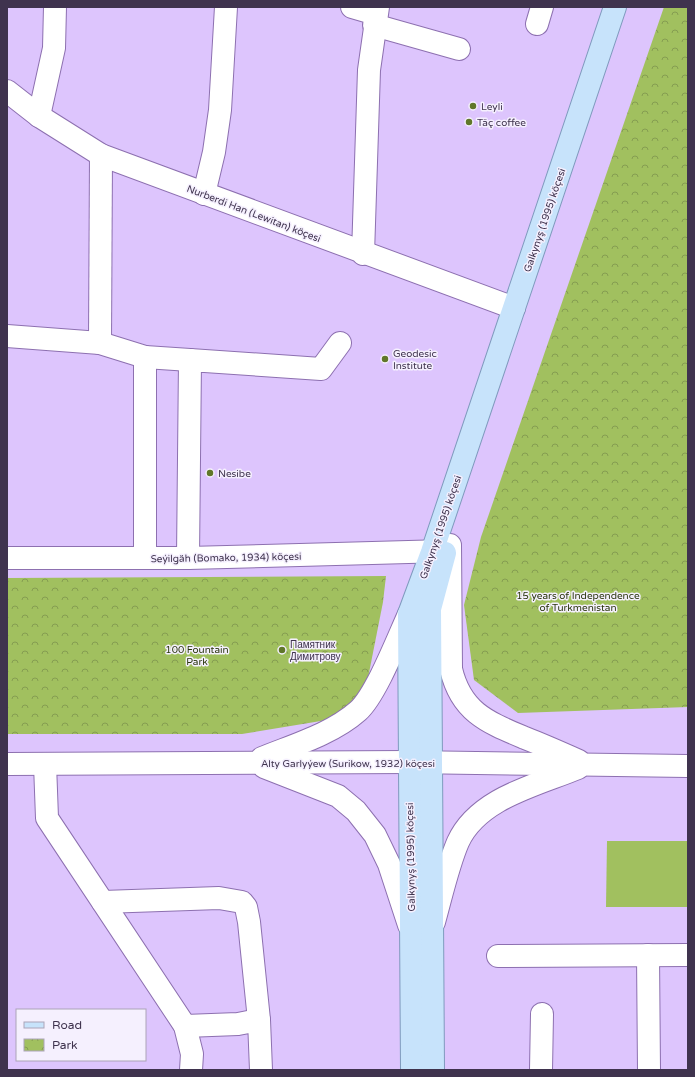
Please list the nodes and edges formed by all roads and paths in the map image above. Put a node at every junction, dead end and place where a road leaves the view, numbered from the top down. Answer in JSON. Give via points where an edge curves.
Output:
{"nodes":[{"id":1,"x":55,"y":7,"type":"edge"},
{"id":2,"x":226,"y":7,"type":"edge"},
{"id":3,"x":352,"y":7,"type":"edge"},
{"id":4,"x":615,"y":7,"type":"edge"},
{"id":5,"x":630,"y":7,"type":"edge"},
{"id":6,"x":376,"y":15,"type":"edge"},
{"id":7,"x":459,"y":49,"type":"dead end"},
{"id":8,"x":7,"y":91,"type":"edge"},
{"id":9,"x":39,"y":116,"type":"junction"},
{"id":10,"x":100,"y":155,"type":"junction"},
{"id":11,"x":204,"y":194,"type":"junction"},
{"id":12,"x":363,"y":254,"type":"junction"},
{"id":13,"x":514,"y":308,"type":"junction"},
{"id":14,"x":7,"y":336,"type":"edge"},
{"id":15,"x":100,"y":342,"type":"junction"},
{"id":16,"x":340,"y":343,"type":"dead end"},
{"id":17,"x":145,"y":356,"type":"junction"},
{"id":18,"x":190,"y":360,"type":"junction"},
{"id":19,"x":442,"y":547,"type":"junction"},
{"id":20,"x":7,"y":558,"type":"edge"},
{"id":21,"x":145,"y":558,"type":"junction"},
{"id":22,"x":188,"y":558,"type":"junction"},
{"id":23,"x":409,"y":614,"type":"junction"},
{"id":24,"x":420,"y":762,"type":"junction"},
{"id":25,"x":252,"y":763,"type":"junction"},
{"id":26,"x":7,"y":764,"type":"edge"},
{"id":27,"x":45,"y":764,"type":"junction"},
{"id":28,"x":587,"y":764,"type":"junction"},
{"id":29,"x":688,"y":766,"type":"edge"},
{"id":30,"x":103,"y":902,"type":"junction"},
{"id":31,"x":421,"y":930,"type":"junction"},
{"id":32,"x":648,"y":955,"type":"junction"},
{"id":33,"x":688,"y":955,"type":"edge"},
{"id":34,"x":498,"y":956,"type":"dead end"},
{"id":35,"x":542,"y":1014,"type":"dead end"},
{"id":36,"x":259,"y":1020,"type":"junction"},
{"id":37,"x":185,"y":1026,"type":"junction"},
{"id":38,"x":191,"y":1070,"type":"edge"},
{"id":39,"x":261,"y":1070,"type":"edge"},
{"id":40,"x":412,"y":1070,"type":"edge"},
{"id":41,"x":433,"y":1070,"type":"edge"},
{"id":42,"x":541,"y":1070,"type":"edge"},
{"id":43,"x":649,"y":1070,"type":"edge"}],
"edges":[{"from":1,"to":9,"type":"street","via":[[54,48]]},
{"from":2,"to":11,"type":"street","via":[[220,110]]},
{"from":3,"to":6,"type":"street"},
{"from":4,"to":13,"type":"main road","name":"Galkynyş (1995) köçesi"},
{"from":5,"to":19,"type":"main road","name":"Galkynyş (1995) köçesi","via":[[522,331]]},
{"from":6,"to":7,"type":"street"},
{"from":6,"to":12,"type":"street","via":[[369,70]]},
{"from":8,"to":9,"type":"street","name":"Nurberdi Han (Lewitan) köçesi"},
{"from":9,"to":10,"type":"street","name":"Nurberdi Han (Lewitan) köçesi"},
{"from":10,"to":11,"type":"street","name":"Nurberdi Han (Lewitan) köçesi"},
{"from":10,"to":15,"type":"street"},
{"from":11,"to":12,"type":"street","name":"Nurberdi Han (Lewitan) köçesi"},
{"from":12,"to":13,"type":"street","name":"Nurberdi Han (Lewitan) köçesi"},
{"from":13,"to":19,"type":"main road","name":"Galkynyş (1995) köçesi"},
{"from":14,"to":15,"type":"street"},
{"from":15,"to":17,"type":"street"},
{"from":16,"to":18,"type":"street","via":[[321,369]]},
{"from":17,"to":18,"type":"street"},
{"from":17,"to":21,"type":"street"},
{"from":18,"to":22,"type":"street"},
{"from":19,"to":22,"type":"street","name":"Seýilgäh (Bomako, 1934) köçesi"},
{"from":19,"to":23,"type":"main road","name":"Galkynyş (1995) köçesi"},
{"from":19,"to":24,"type":"main road","name":"Galkynyş (1995) köçesi","via":[[430,609]]},
{"from":19,"to":28,"type":"street","via":[[451,669],[454,684],[461,696],[483,719]]},
{"from":20,"to":21,"type":"street","name":"Seýilgäh (Bomako, 1934) köçesi"},
{"from":21,"to":22,"type":"street","name":"Seýilgäh (Bomako, 1934) köçesi"},
{"from":23,"to":24,"type":"main road","name":"Galkynyş (1995) köçesi"},
{"from":23,"to":25,"type":"street","via":[[376,685],[359,710],[341,723]]},
{"from":24,"to":25,"type":"street","name":"Alty Garlyýew (Surikow, 1932) köçesi"},
{"from":24,"to":28,"type":"street","name":"Alty Garlyýew (Surikow, 1932) köçesi"},
{"from":24,"to":31,"type":"main road","name":"Galkynyş (1995) köçesi"},
{"from":25,"to":27,"type":"street","name":"Alty Garlyýew (Surikow, 1932) köçesi"},
{"from":25,"to":31,"type":"street","via":[[338,796],[356,811],[375,835]]},
{"from":26,"to":27,"type":"street","name":"Alty Garlyýew (Surikow, 1932) köçesi"},
{"from":27,"to":30,"type":"street","via":[[47,818]]},
{"from":28,"to":29,"type":"street","name":"Alty Garlyýew (Surikow, 1932) köçesi"},
{"from":28,"to":31,"type":"street","via":[[520,791],[476,816],[458,843]]},
{"from":30,"to":36,"type":"street","via":[[219,898],[242,902],[246,907],[249,922]]},
{"from":30,"to":37,"type":"street"},
{"from":31,"to":40,"type":"main road","name":"Galkynyş (1995) köçesi"},
{"from":31,"to":41,"type":"main road","name":"Galkynyş (1995) köçesi"},
{"from":32,"to":33,"type":"street"},
{"from":32,"to":34,"type":"street"},
{"from":32,"to":43,"type":"street"},
{"from":35,"to":42,"type":"street"},
{"from":36,"to":37,"type":"street","via":[[238,1024]]},
{"from":36,"to":39,"type":"street"},
{"from":37,"to":38,"type":"street","via":[[192,1054]]}]}
